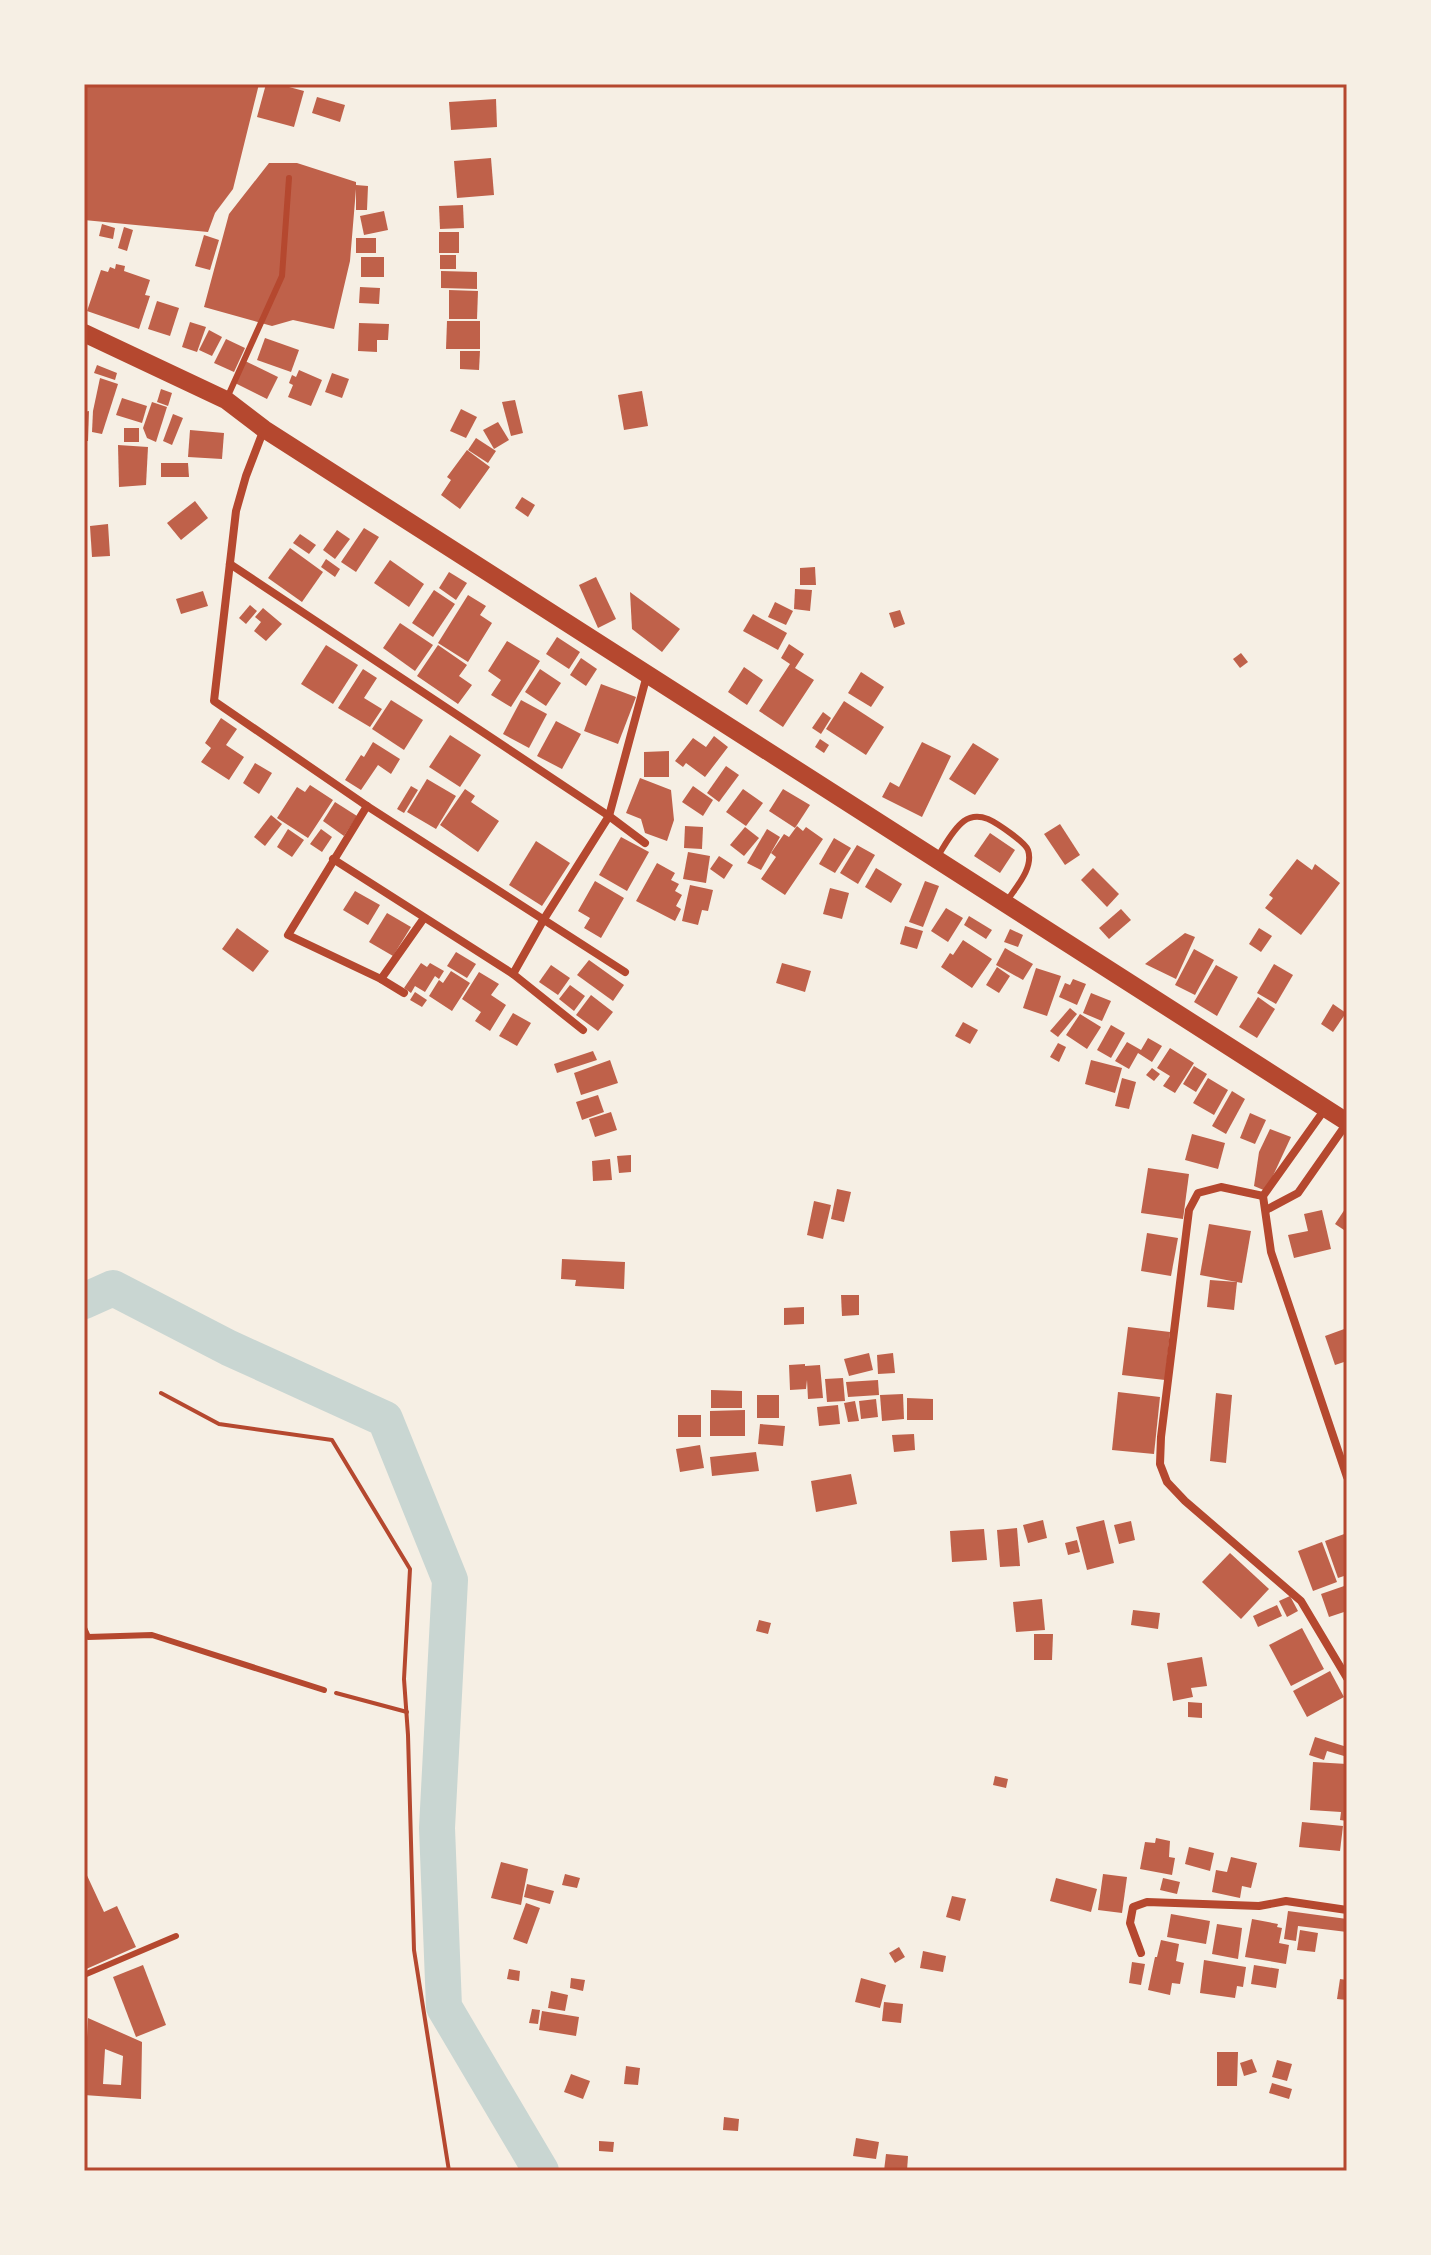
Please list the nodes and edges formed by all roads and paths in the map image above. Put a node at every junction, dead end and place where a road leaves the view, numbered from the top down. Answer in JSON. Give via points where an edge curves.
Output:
{"nodes":[{"id":1,"x":289,"y":178,"type":"dead end"},
{"id":2,"x":84,"y":333,"type":"edge"},
{"id":3,"x":226,"y":400,"type":"junction"},
{"id":4,"x":264,"y":429,"type":"junction"},
{"id":5,"x":230,"y":564,"type":"junction"},
{"id":6,"x":647,"y":675,"type":"junction"},
{"id":7,"x":367,"y":806,"type":"junction"},
{"id":8,"x":609,"y":816,"type":"junction"},
{"id":9,"x":645,"y":843,"type":"dead end"},
{"id":10,"x":333,"y":859,"type":"junction"},
{"id":11,"x":936,"y":859,"type":"junction"},
{"id":12,"x":1005,"y":903,"type":"junction"},
{"id":13,"x":424,"y":918,"type":"junction"},
{"id":14,"x":544,"y":919,"type":"junction"},
{"id":15,"x":625,"y":972,"type":"dead end"},
{"id":16,"x":513,"y":974,"type":"junction"},
{"id":17,"x":381,"y":979,"type":"junction"},
{"id":18,"x":404,"y":993,"type":"dead end"},
{"id":19,"x":583,"y":1030,"type":"dead end"},
{"id":20,"x":1326,"y":1108,"type":"junction"},
{"id":21,"x":1347,"y":1122,"type":"edge"},
{"id":22,"x":1263,"y":1196,"type":"junction"},
{"id":23,"x":1266,"y":1210,"type":"junction"},
{"id":24,"x":161,"y":1393,"type":"dead end"},
{"id":25,"x":1347,"y":1477,"type":"edge"},
{"id":26,"x":84,"y":1628,"type":"edge"},
{"id":27,"x":1347,"y":1678,"type":"edge"},
{"id":28,"x":324,"y":1690,"type":"joint"},
{"id":29,"x":407,"y":1712,"type":"junction"},
{"id":30,"x":1347,"y":1910,"type":"edge"},
{"id":31,"x":176,"y":1936,"type":"dead end"},
{"id":32,"x":1141,"y":1953,"type":"dead end"},
{"id":33,"x":84,"y":1975,"type":"edge"},
{"id":34,"x":449,"y":2171,"type":"edge"}],
"edges":[{"from":1,"to":3,"type":"lane","via":[[282,276]]},
{"from":2,"to":3,"type":"main road"},
{"from":3,"to":4,"type":"main road"},
{"from":4,"to":5,"type":"street","via":[[236,511]]},
{"from":4,"to":6,"type":"main road"},
{"from":5,"to":7,"type":"street","via":[[214,701]]},
{"from":5,"to":8,"type":"street"},
{"from":6,"to":8,"type":"street"},
{"from":6,"to":11,"type":"main road"},
{"from":7,"to":10,"type":"street"},
{"from":7,"to":14,"type":"street"},
{"from":8,"to":9,"type":"street"},
{"from":8,"to":14,"type":"street"},
{"from":10,"to":13,"type":"street"},
{"from":10,"to":17,"type":"street","via":[[288,935]]},
{"from":11,"to":12,"type":"main road"},
{"from":11,"to":12,"type":"lane","via":[[966,819],[988,819],[1028,850],[1024,875]]},
{"from":12,"to":20,"type":"main road"},
{"from":13,"to":16,"type":"street"},
{"from":13,"to":17,"type":"street"},
{"from":14,"to":15,"type":"street"},
{"from":14,"to":16,"type":"street"},
{"from":16,"to":19,"type":"street"},
{"from":17,"to":18,"type":"street"},
{"from":20,"to":21,"type":"main road"},
{"from":20,"to":22,"type":"street"},
{"from":21,"to":23,"type":"street","via":[[1298,1193]]},
{"from":22,"to":23,"type":"street"},
{"from":22,"to":27,"type":"street","via":[[1221,1187],[1198,1193],[1189,1210],[1160,1464],[1167,1482],[1185,1501],[1301,1601]]},
{"from":23,"to":25,"type":"street","via":[[1271,1252]]},
{"from":24,"to":29,"type":"path","via":[[219,1424],[332,1440],[410,1569]]},
{"from":26,"to":28,"type":"lane","via":[[88,1637],[152,1635]]},
{"from":28,"to":29,"type":"path"},
{"from":29,"to":34,"type":"path","via":[[414,1950]]},
{"from":30,"to":32,"type":"street","via":[[1286,1901],[1259,1906],[1147,1902],[1133,1907],[1130,1923]]},
{"from":31,"to":33,"type":"lane"}]}
